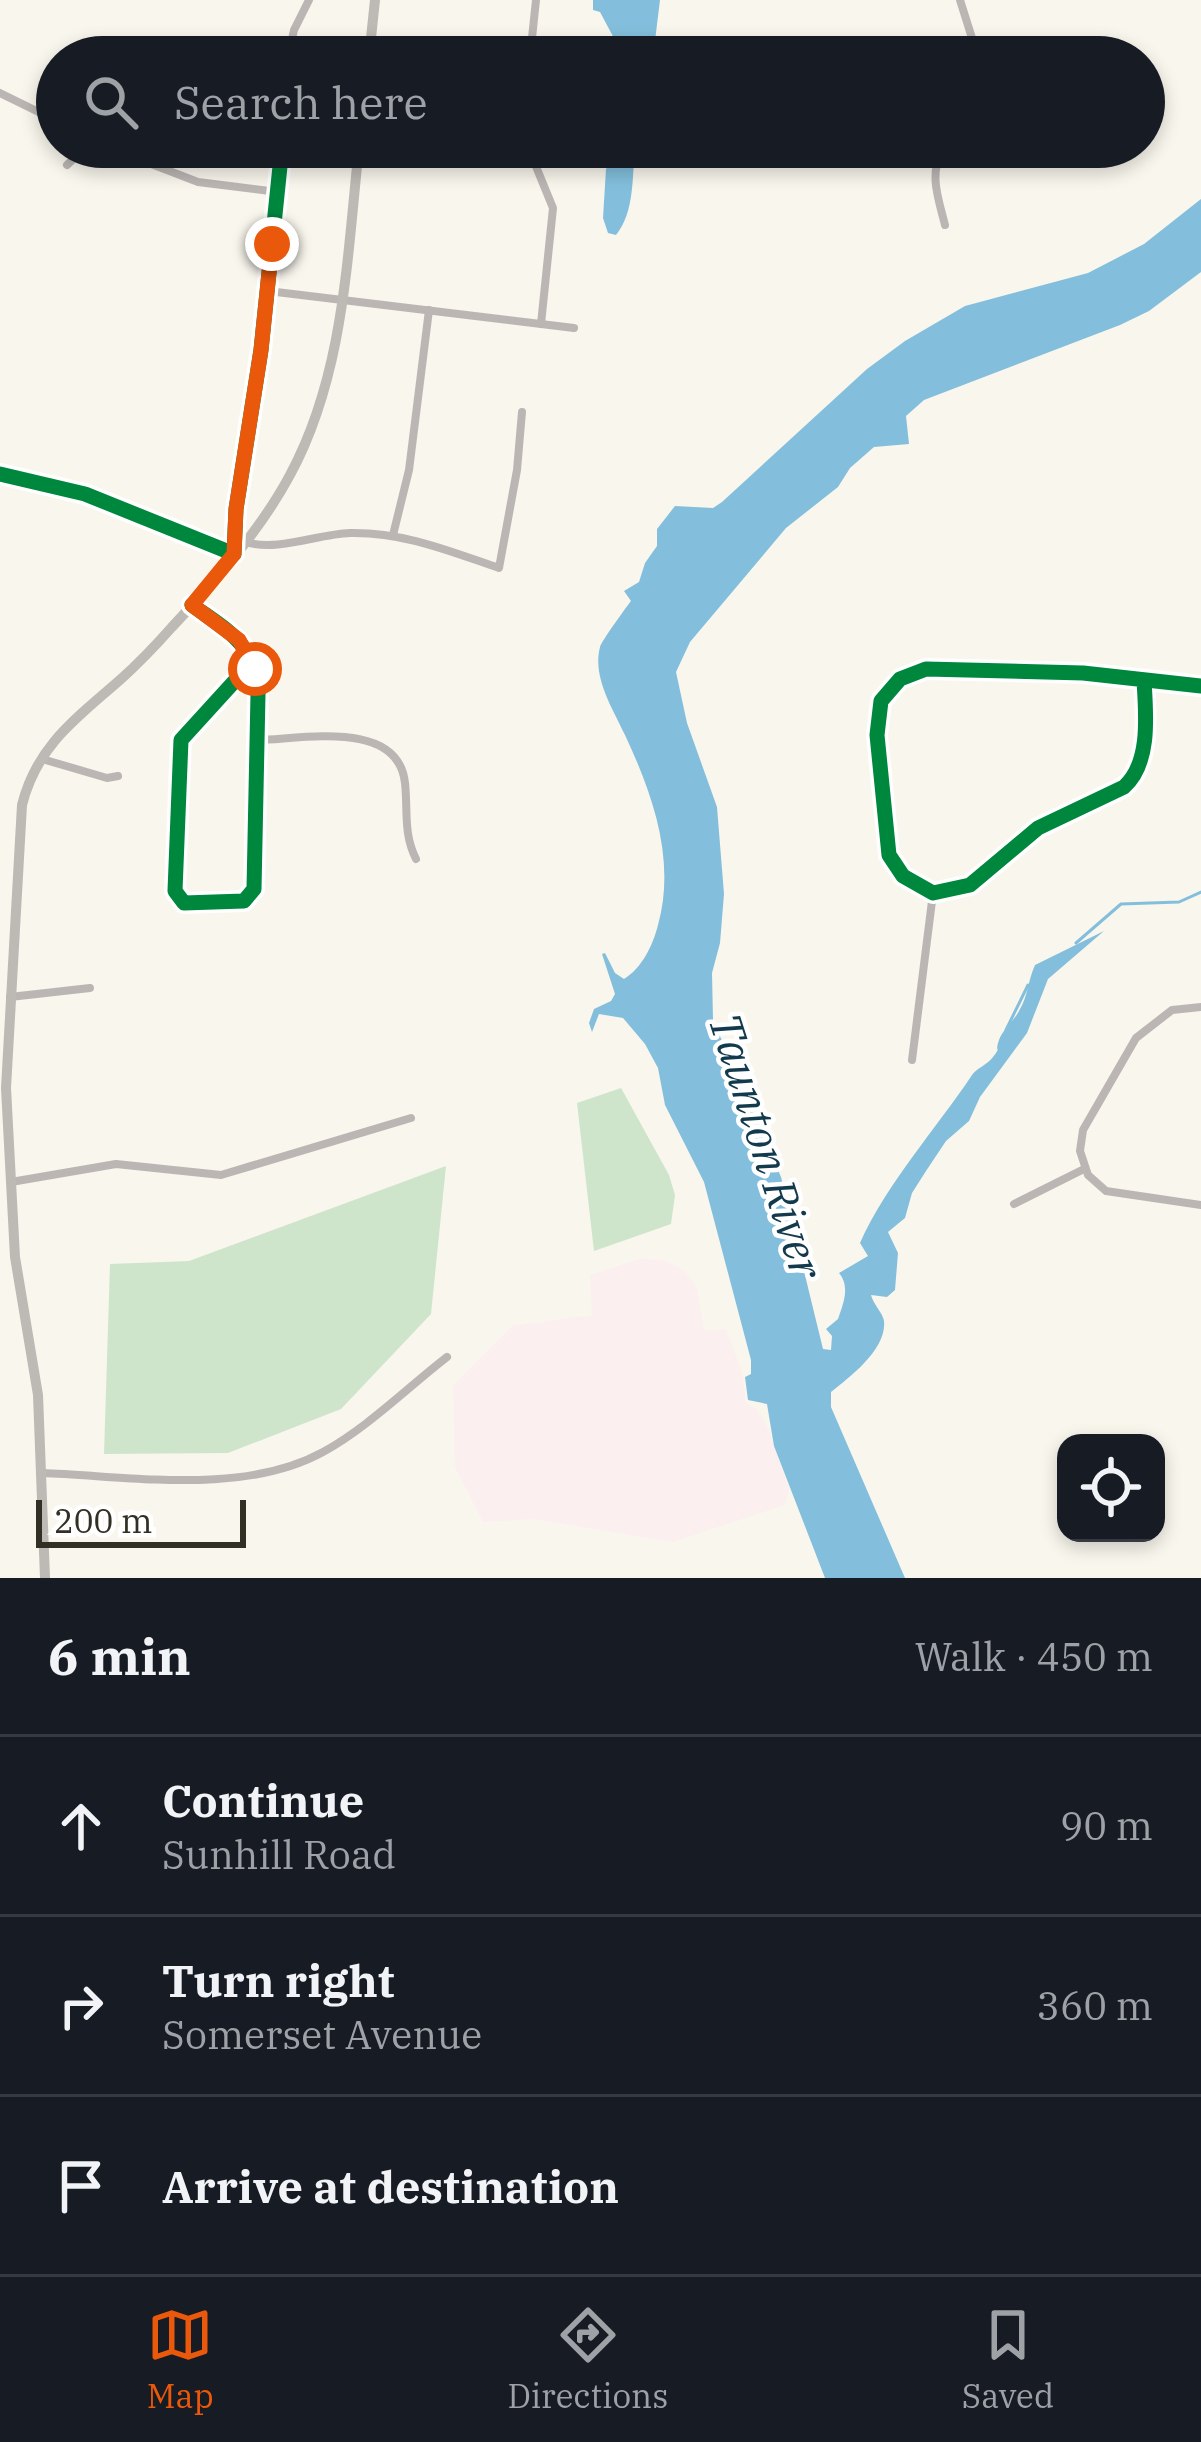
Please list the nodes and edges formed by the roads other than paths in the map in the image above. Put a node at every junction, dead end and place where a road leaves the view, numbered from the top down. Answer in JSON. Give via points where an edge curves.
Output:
{"nodes":[{"id":1,"x":309,"y":0,"type":"edge"},
{"id":2,"x":375,"y":0,"type":"edge"},
{"id":3,"x":536,"y":0,"type":"edge"},
{"id":4,"x":960,"y":0,"type":"edge"},
{"id":5,"x":293,"y":36,"type":"edge"},
{"id":6,"x":371,"y":36,"type":"edge"},
{"id":7,"x":532,"y":36,"type":"edge"},
{"id":8,"x":971,"y":36,"type":"edge"},
{"id":9,"x":0,"y":93,"type":"edge"},
{"id":10,"x":36,"y":111,"type":"edge"},
{"id":11,"x":162,"y":168,"type":"edge"},
{"id":12,"x":281,"y":168,"type":"edge"},
{"id":13,"x":357,"y":168,"type":"edge"},
{"id":14,"x":537,"y":168,"type":"edge"},
{"id":15,"x":934,"y":168,"type":"edge"},
{"id":16,"x":278,"y":192,"type":"junction"},
{"id":17,"x":946,"y":225,"type":"dead end"},
{"id":18,"x":268,"y":291,"type":"junction"},
{"id":19,"x":342,"y":300,"type":"junction"},
{"id":20,"x":429,"y":310,"type":"junction"},
{"id":21,"x":541,"y":324,"type":"junction"},
{"id":22,"x":574,"y":328,"type":"dead end"},
{"id":23,"x":522,"y":412,"type":"dead end"},
{"id":24,"x":0,"y":474,"type":"edge"},
{"id":25,"x":393,"y":536,"type":"junction"},
{"id":26,"x":244,"y":542,"type":"junction"},
{"id":27,"x":234,"y":554,"type":"junction"},
{"id":28,"x":192,"y":605,"type":"junction"},
{"id":29,"x":253,"y":661,"type":"junction"},
{"id":30,"x":1144,"y":681,"type":"junction"},
{"id":31,"x":1201,"y":686,"type":"edge"},
{"id":32,"x":257,"y":740,"type":"junction"},
{"id":33,"x":40,"y":758,"type":"junction"},
{"id":34,"x":118,"y":776,"type":"dead end"},
{"id":35,"x":416,"y":859,"type":"dead end"},
{"id":36,"x":933,"y":893,"type":"junction"},
{"id":37,"x":0,"y":896,"type":"edge"},
{"id":38,"x":14,"y":897,"type":"junction"},
{"id":39,"x":90,"y":988,"type":"dead end"},
{"id":40,"x":9,"y":998,"type":"junction"},
{"id":41,"x":1201,"y":1007,"type":"edge"},
{"id":42,"x":912,"y":1060,"type":"dead end"},
{"id":43,"x":411,"y":1118,"type":"dead end"},
{"id":44,"x":1084,"y":1169,"type":"junction"},
{"id":45,"x":11,"y":1182,"type":"junction"},
{"id":46,"x":1014,"y":1204,"type":"dead end"},
{"id":47,"x":1201,"y":1205,"type":"edge"},
{"id":48,"x":447,"y":1357,"type":"dead end"},
{"id":49,"x":42,"y":1473,"type":"junction"},
{"id":50,"x":46,"y":1578,"type":"edge"}],
"edges":[{"from":1,"to":5,"type":"street"},
{"from":2,"to":6,"type":"main road"},
{"from":3,"to":7,"type":"street"},
{"from":4,"to":8,"type":"street"},
{"from":9,"to":10,"type":"street"},
{"from":11,"to":16,"type":"street","via":[[198,182]]},
{"from":12,"to":16,"type":"street"},
{"from":13,"to":19,"type":"main road"},
{"from":14,"to":21,"type":"street","via":[[554,208]]},
{"from":15,"to":17,"type":"street"},
{"from":16,"to":18,"type":"street"},
{"from":18,"to":19,"type":"street"},
{"from":18,"to":27,"type":"street"},
{"from":19,"to":20,"type":"street"},
{"from":19,"to":26,"type":"main road","via":[[329,375],[302,449]]},
{"from":20,"to":21,"type":"street"},
{"from":20,"to":25,"type":"street"},
{"from":21,"to":22,"type":"street"},
{"from":23,"to":25,"type":"street","via":[[501,567]]},
{"from":24,"to":27,"type":"street","via":[[87,495]]},
{"from":25,"to":26,"type":"street"},
{"from":26,"to":27,"type":"main road"},
{"from":27,"to":28,"type":"main road"},
{"from":28,"to":29,"type":"street"},
{"from":28,"to":33,"type":"main road"},
{"from":29,"to":32,"type":"street"},
{"from":29,"to":32,"type":"street","via":[[181,740],[178,899],[250,898]]},
{"from":30,"to":31,"type":"street"},
{"from":30,"to":36,"type":"street","via":[[1141,755],[1131,781],[1039,828],[970,885]]},
{"from":30,"to":36,"type":"street","via":[[926,669],[889,689],[876,721],[887,847],[903,876]]},
{"from":32,"to":35,"type":"street","via":[[364,739],[386,747],[403,771],[406,833]]},
{"from":33,"to":34,"type":"street"},
{"from":33,"to":38,"type":"main road","via":[[22,805]]},
{"from":36,"to":42,"type":"street"},
{"from":37,"to":38,"type":"street"},
{"from":38,"to":40,"type":"main road"},
{"from":39,"to":40,"type":"street"},
{"from":40,"to":45,"type":"main road"},
{"from":41,"to":44,"type":"street","via":[[1165,1014],[1136,1038],[1084,1130]]},
{"from":43,"to":45,"type":"street","via":[[221,1175],[116,1164]]},
{"from":44,"to":46,"type":"street"},
{"from":44,"to":47,"type":"street","via":[[1113,1194]]},
{"from":45,"to":49,"type":"main road"},
{"from":48,"to":49,"type":"street","via":[[334,1446],[269,1473]]},
{"from":49,"to":50,"type":"main road"}]}
